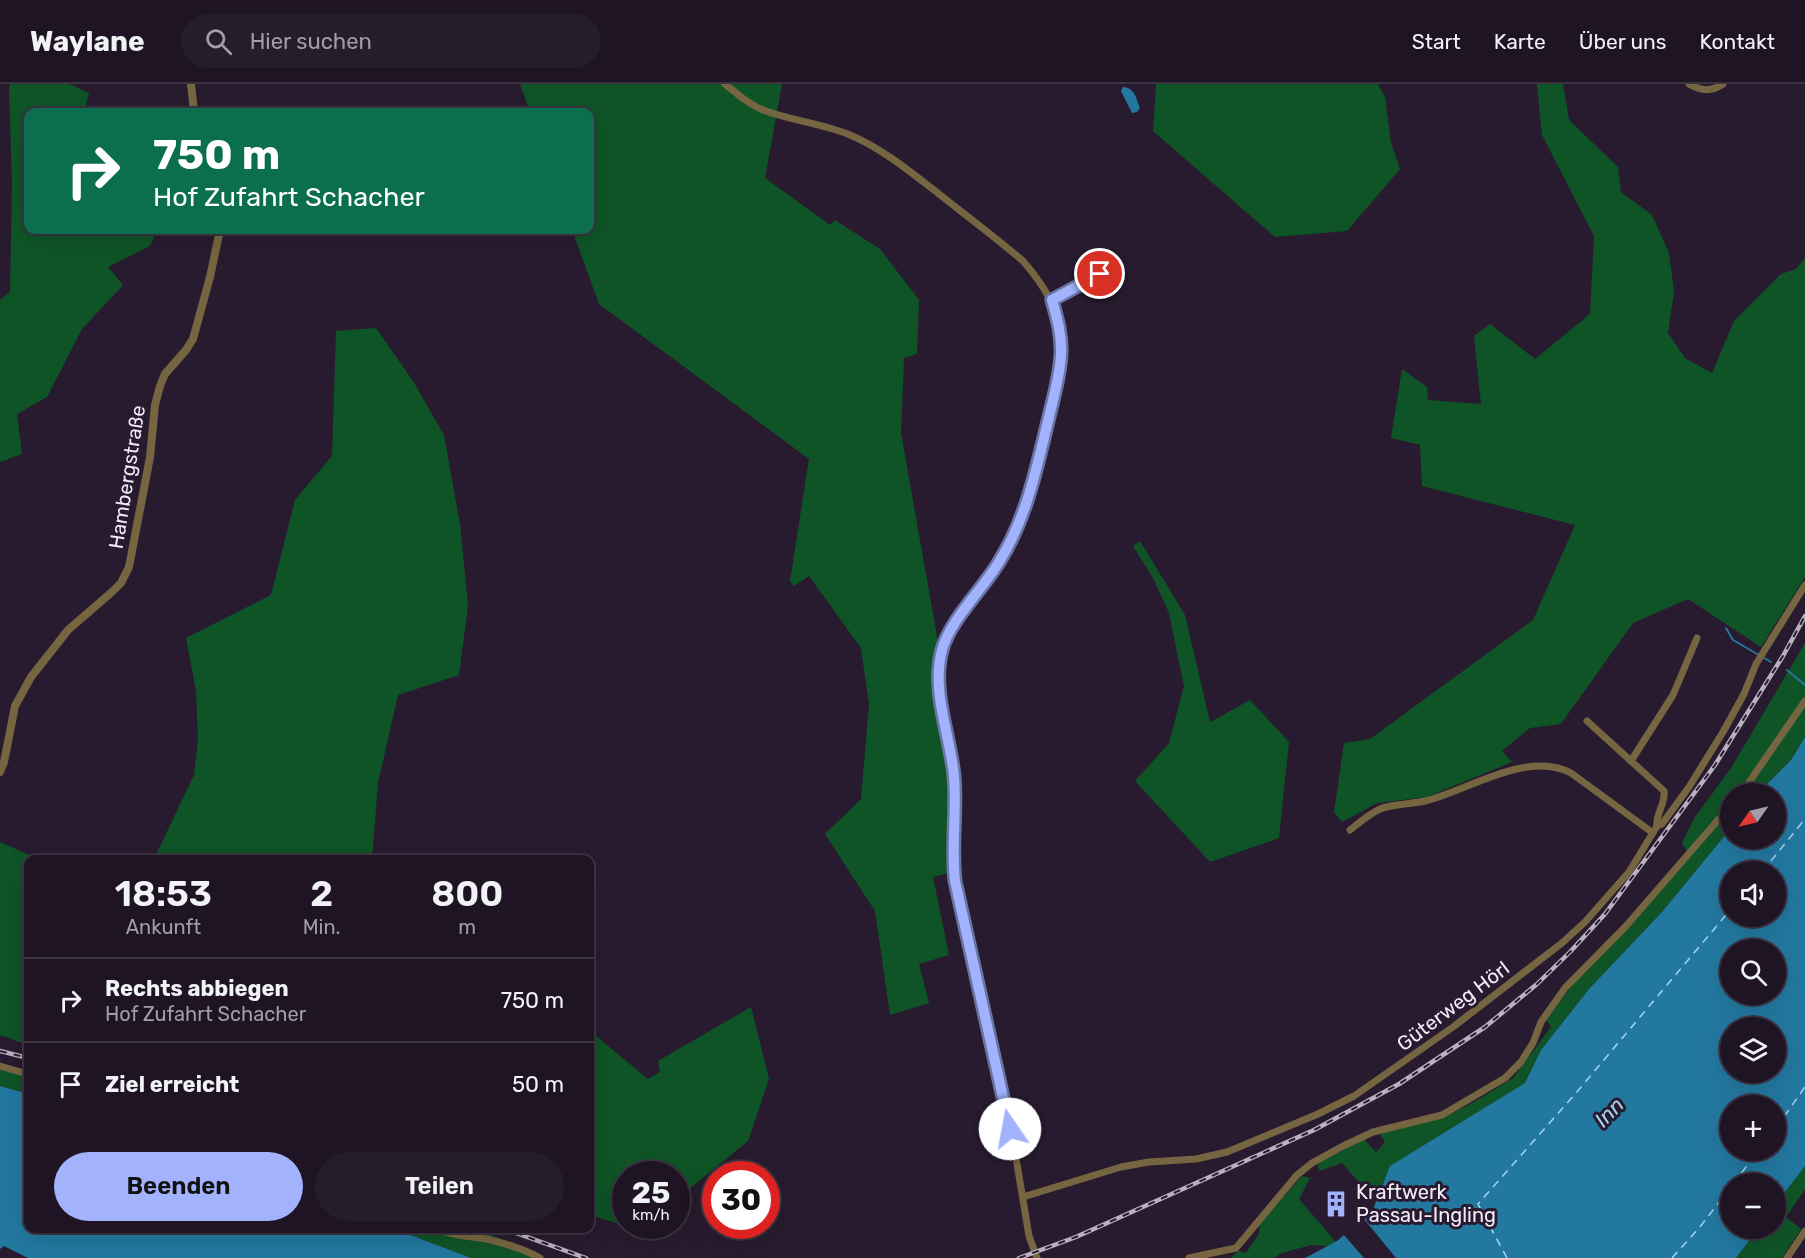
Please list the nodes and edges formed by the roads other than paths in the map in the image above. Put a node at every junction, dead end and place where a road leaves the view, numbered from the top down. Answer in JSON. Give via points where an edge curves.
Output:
{"nodes":[{"id":1,"x":191,"y":84,"type":"edge"},
{"id":2,"x":725,"y":84,"type":"edge"},
{"id":3,"x":1689,"y":84,"type":"edge"},
{"id":4,"x":1723,"y":84,"type":"edge"},
{"id":5,"x":194,"y":108,"type":"edge"},
{"id":6,"x":219,"y":234,"type":"edge"},
{"id":7,"x":1100,"y":274,"type":"dead end"},
{"id":8,"x":1052,"y":300,"type":"junction"},
{"id":9,"x":1805,"y":585,"type":"edge"},
{"id":10,"x":1697,"y":638,"type":"dead end"},
{"id":11,"x":1805,"y":701,"type":"edge"},
{"id":12,"x":1587,"y":721,"type":"dead end"},
{"id":13,"x":1631,"y":761,"type":"junction"},
{"id":14,"x":0,"y":772,"type":"edge"},
{"id":15,"x":1748,"y":783,"type":"edge"},
{"id":16,"x":1720,"y":818,"type":"edge"},
{"id":17,"x":1657,"y":826,"type":"junction"},
{"id":18,"x":1350,"y":830,"type":"dead end"},
{"id":19,"x":1653,"y":833,"type":"junction"},
{"id":20,"x":0,"y":1065,"type":"edge"},
{"id":21,"x":24,"y":1073,"type":"edge"},
{"id":22,"x":1023,"y":1197,"type":"junction"},
{"id":23,"x":1805,"y":1231,"type":"edge"},
{"id":24,"x":446,"y":1233,"type":"edge"},
{"id":25,"x":540,"y":1258,"type":"edge"},
{"id":26,"x":1037,"y":1258,"type":"edge"},
{"id":27,"x":1189,"y":1258,"type":"edge"},
{"id":28,"x":1787,"y":1258,"type":"edge"}],
"edges":[{"from":1,"to":5,"type":"street"},
{"from":2,"to":8,"type":"street","via":[[761,109],[829,127],[873,146],[1023,261]]},
{"from":3,"to":4,"type":"street","via":[[1711,90]]},
{"from":6,"to":14,"type":"street","name":"Hambergstraße","via":[[193,339],[160,386],[129,567],[113,591],[68,630],[31,677],[15,706]]},
{"from":7,"to":8,"type":"street"},
{"from":8,"to":22,"type":"street","via":[[1060,337],[1060,370],[1026,508],[990,577],[953,626],[939,665],[954,775],[955,881]]},
{"from":9,"to":17,"type":"street","name":"Güterweg Hörl","via":[[1762,653],[1723,732],[1689,787]]},
{"from":10,"to":13,"type":"street","via":[[1673,695]]},
{"from":11,"to":15,"type":"street"},
{"from":12,"to":13,"type":"street"},
{"from":13,"to":17,"type":"street","via":[[1664,791]]},
{"from":16,"to":27,"type":"street","via":[[1626,926],[1565,988],[1541,1022],[1521,1062],[1505,1078],[1442,1115],[1373,1132],[1312,1163],[1297,1175],[1236,1248]]},
{"from":17,"to":19,"type":"street","name":"Güterweg Hörl"},
{"from":18,"to":19,"type":"street","via":[[1381,808],[1427,800],[1506,771],[1544,766],[1571,772]]},
{"from":19,"to":22,"type":"street","name":"Güterweg Hörl","via":[[1617,886],[1562,943],[1453,1027],[1354,1096],[1227,1152],[1121,1167]]},
{"from":20,"to":21,"type":"street"},
{"from":22,"to":26,"type":"street"},
{"from":23,"to":28,"type":"street"},
{"from":24,"to":25,"type":"street","via":[[488,1240]]}]}
